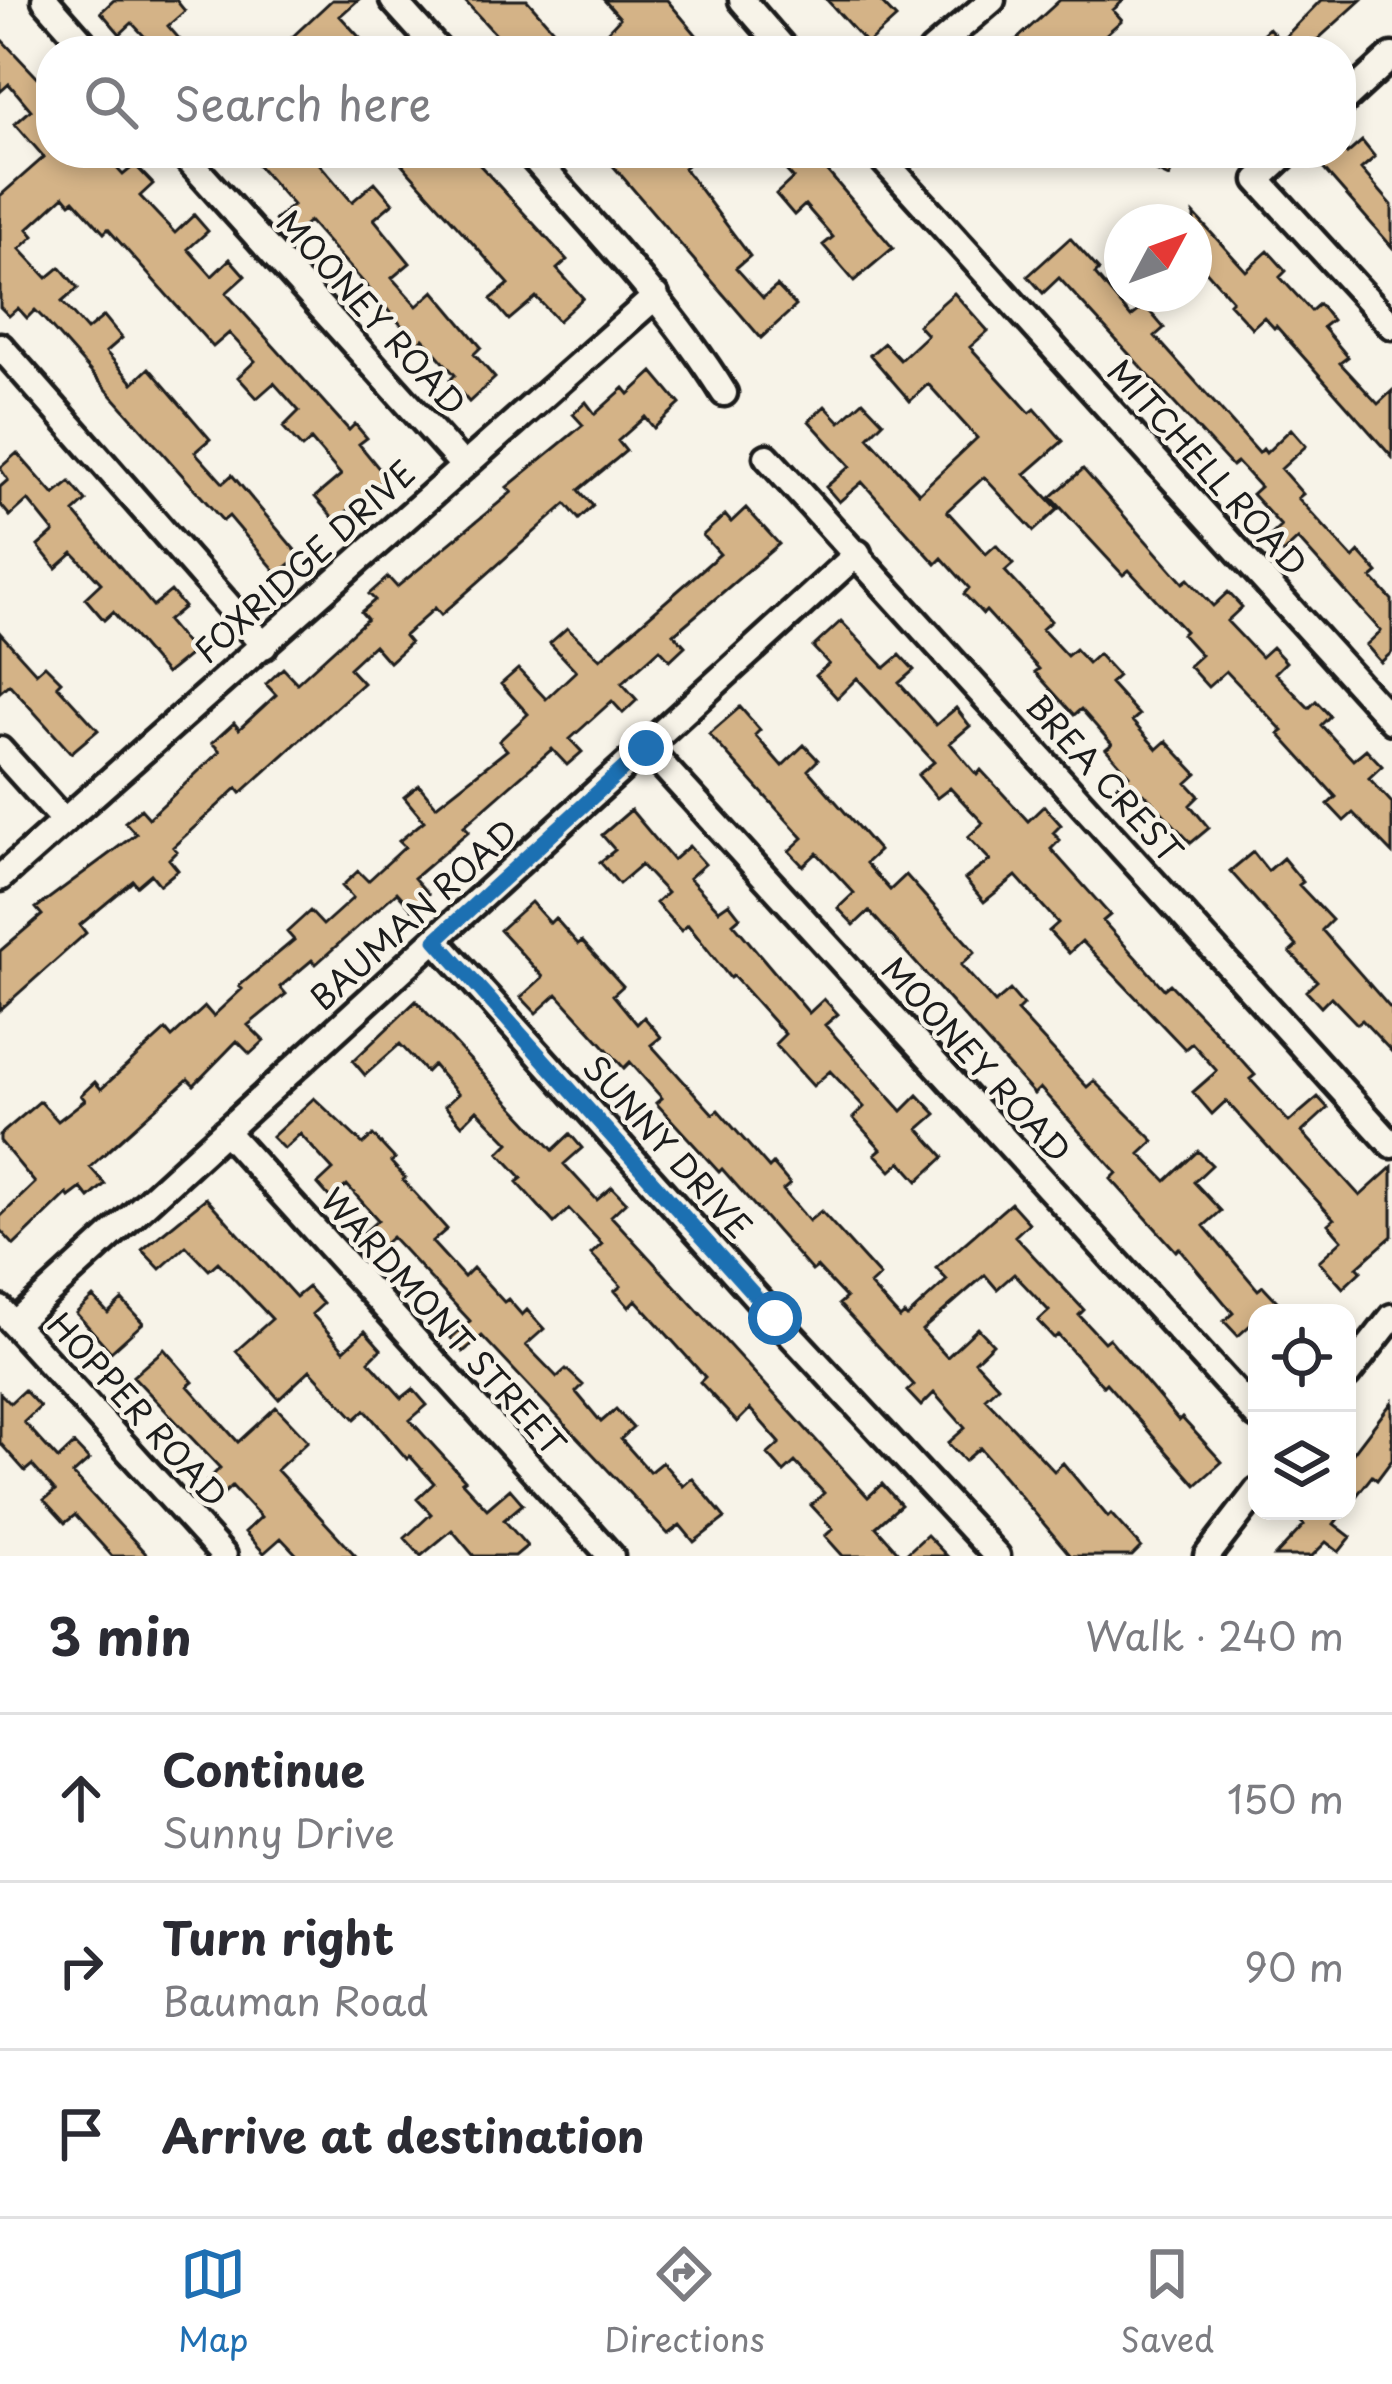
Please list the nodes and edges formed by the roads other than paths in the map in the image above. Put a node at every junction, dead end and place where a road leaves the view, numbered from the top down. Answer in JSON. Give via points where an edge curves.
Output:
{"nodes":[{"id":1,"x":44,"y":0,"type":"edge"},
{"id":2,"x":393,"y":0,"type":"edge"},
{"id":3,"x":742,"y":0,"type":"edge"},
{"id":4,"x":992,"y":0,"type":"edge"},
{"id":5,"x":76,"y":36,"type":"edge"},
{"id":6,"x":425,"y":36,"type":"edge"},
{"id":7,"x":774,"y":36,"type":"edge"},
{"id":8,"x":950,"y":36,"type":"edge"},
{"id":9,"x":1392,"y":56,"type":"edge"},
{"id":10,"x":1356,"y":89,"type":"edge"},
{"id":11,"x":196,"y":168,"type":"edge"},
{"id":12,"x":542,"y":168,"type":"edge"},
{"id":13,"x":891,"y":168,"type":"edge"},
{"id":14,"x":1271,"y":168,"type":"edge"},
{"id":15,"x":656,"y":296,"type":"junction"},
{"id":16,"x":1392,"y":326,"type":"edge"},
{"id":17,"x":0,"y":346,"type":"edge"},
{"id":18,"x":724,"y":393,"type":"dead end"},
{"id":19,"x":767,"y":457,"type":"dead end"},
{"id":20,"x":462,"y":464,"type":"junction"},
{"id":21,"x":858,"y":553,"type":"junction"},
{"id":22,"x":264,"y":646,"type":"junction"},
{"id":23,"x":1392,"y":721,"type":"edge"},
{"id":24,"x":646,"y":748,"type":"junction"},
{"id":25,"x":0,"y":750,"type":"edge"},
{"id":26,"x":64,"y":821,"type":"junction"},
{"id":27,"x":0,"y":878,"type":"edge"},
{"id":28,"x":436,"y":940,"type":"junction"},
{"id":29,"x":225,"y":1131,"type":"junction"},
{"id":30,"x":1392,"y":1145,"type":"edge"},
{"id":31,"x":7,"y":1317,"type":"edge"},
{"id":32,"x":1392,"y":1317,"type":"edge"},
{"id":33,"x":1356,"y":1363,"type":"edge"},
{"id":34,"x":1253,"y":1412,"type":"edge"},
{"id":35,"x":1248,"y":1504,"type":"edge"},
{"id":36,"x":224,"y":1556,"type":"edge"},
{"id":37,"x":611,"y":1556,"type":"edge"},
{"id":38,"x":997,"y":1556,"type":"edge"},
{"id":39,"x":1207,"y":1556,"type":"edge"}],
"edges":[{"from":1,"to":5,"type":"street"},
{"from":2,"to":6,"type":"street"},
{"from":3,"to":7,"type":"street"},
{"from":4,"to":8,"type":"street"},
{"from":9,"to":10,"type":"street"},
{"from":11,"to":20,"type":"street","name":"MOONEY ROAD"},
{"from":12,"to":15,"type":"street"},
{"from":13,"to":23,"type":"street","name":"MITCHELL ROAD"},
{"from":14,"to":16,"type":"street","via":[[1258,180]]},
{"from":15,"to":18,"type":"street"},
{"from":15,"to":20,"type":"street","name":"FOXRIDGE DRIVE"},
{"from":17,"to":22,"type":"street"},
{"from":19,"to":21,"type":"street","name":"BREA CREST"},
{"from":20,"to":22,"type":"street","name":"FOXRIDGE DRIVE"},
{"from":21,"to":24,"type":"street","name":"BAUMAN ROAD"},
{"from":21,"to":30,"type":"street","name":"BREA CREST"},
{"from":22,"to":26,"type":"street","name":"FOXRIDGE DRIVE"},
{"from":24,"to":28,"type":"street","name":"BAUMAN ROAD"},
{"from":24,"to":34,"type":"street","name":"MOONEY ROAD"},
{"from":25,"to":26,"type":"street"},
{"from":26,"to":27,"type":"street","name":"FOXRIDGE DRIVE"},
{"from":28,"to":29,"type":"street","name":"BAUMAN ROAD"},
{"from":28,"to":38,"type":"street","name":"SUNNY DRIVE"},
{"from":29,"to":31,"type":"street","name":"BAUMAN ROAD"},
{"from":29,"to":37,"type":"street","name":"WARDMONT STREET"},
{"from":31,"to":36,"type":"street","name":"HOPPER ROAD"},
{"from":32,"to":33,"type":"street"},
{"from":35,"to":39,"type":"street"}]}
